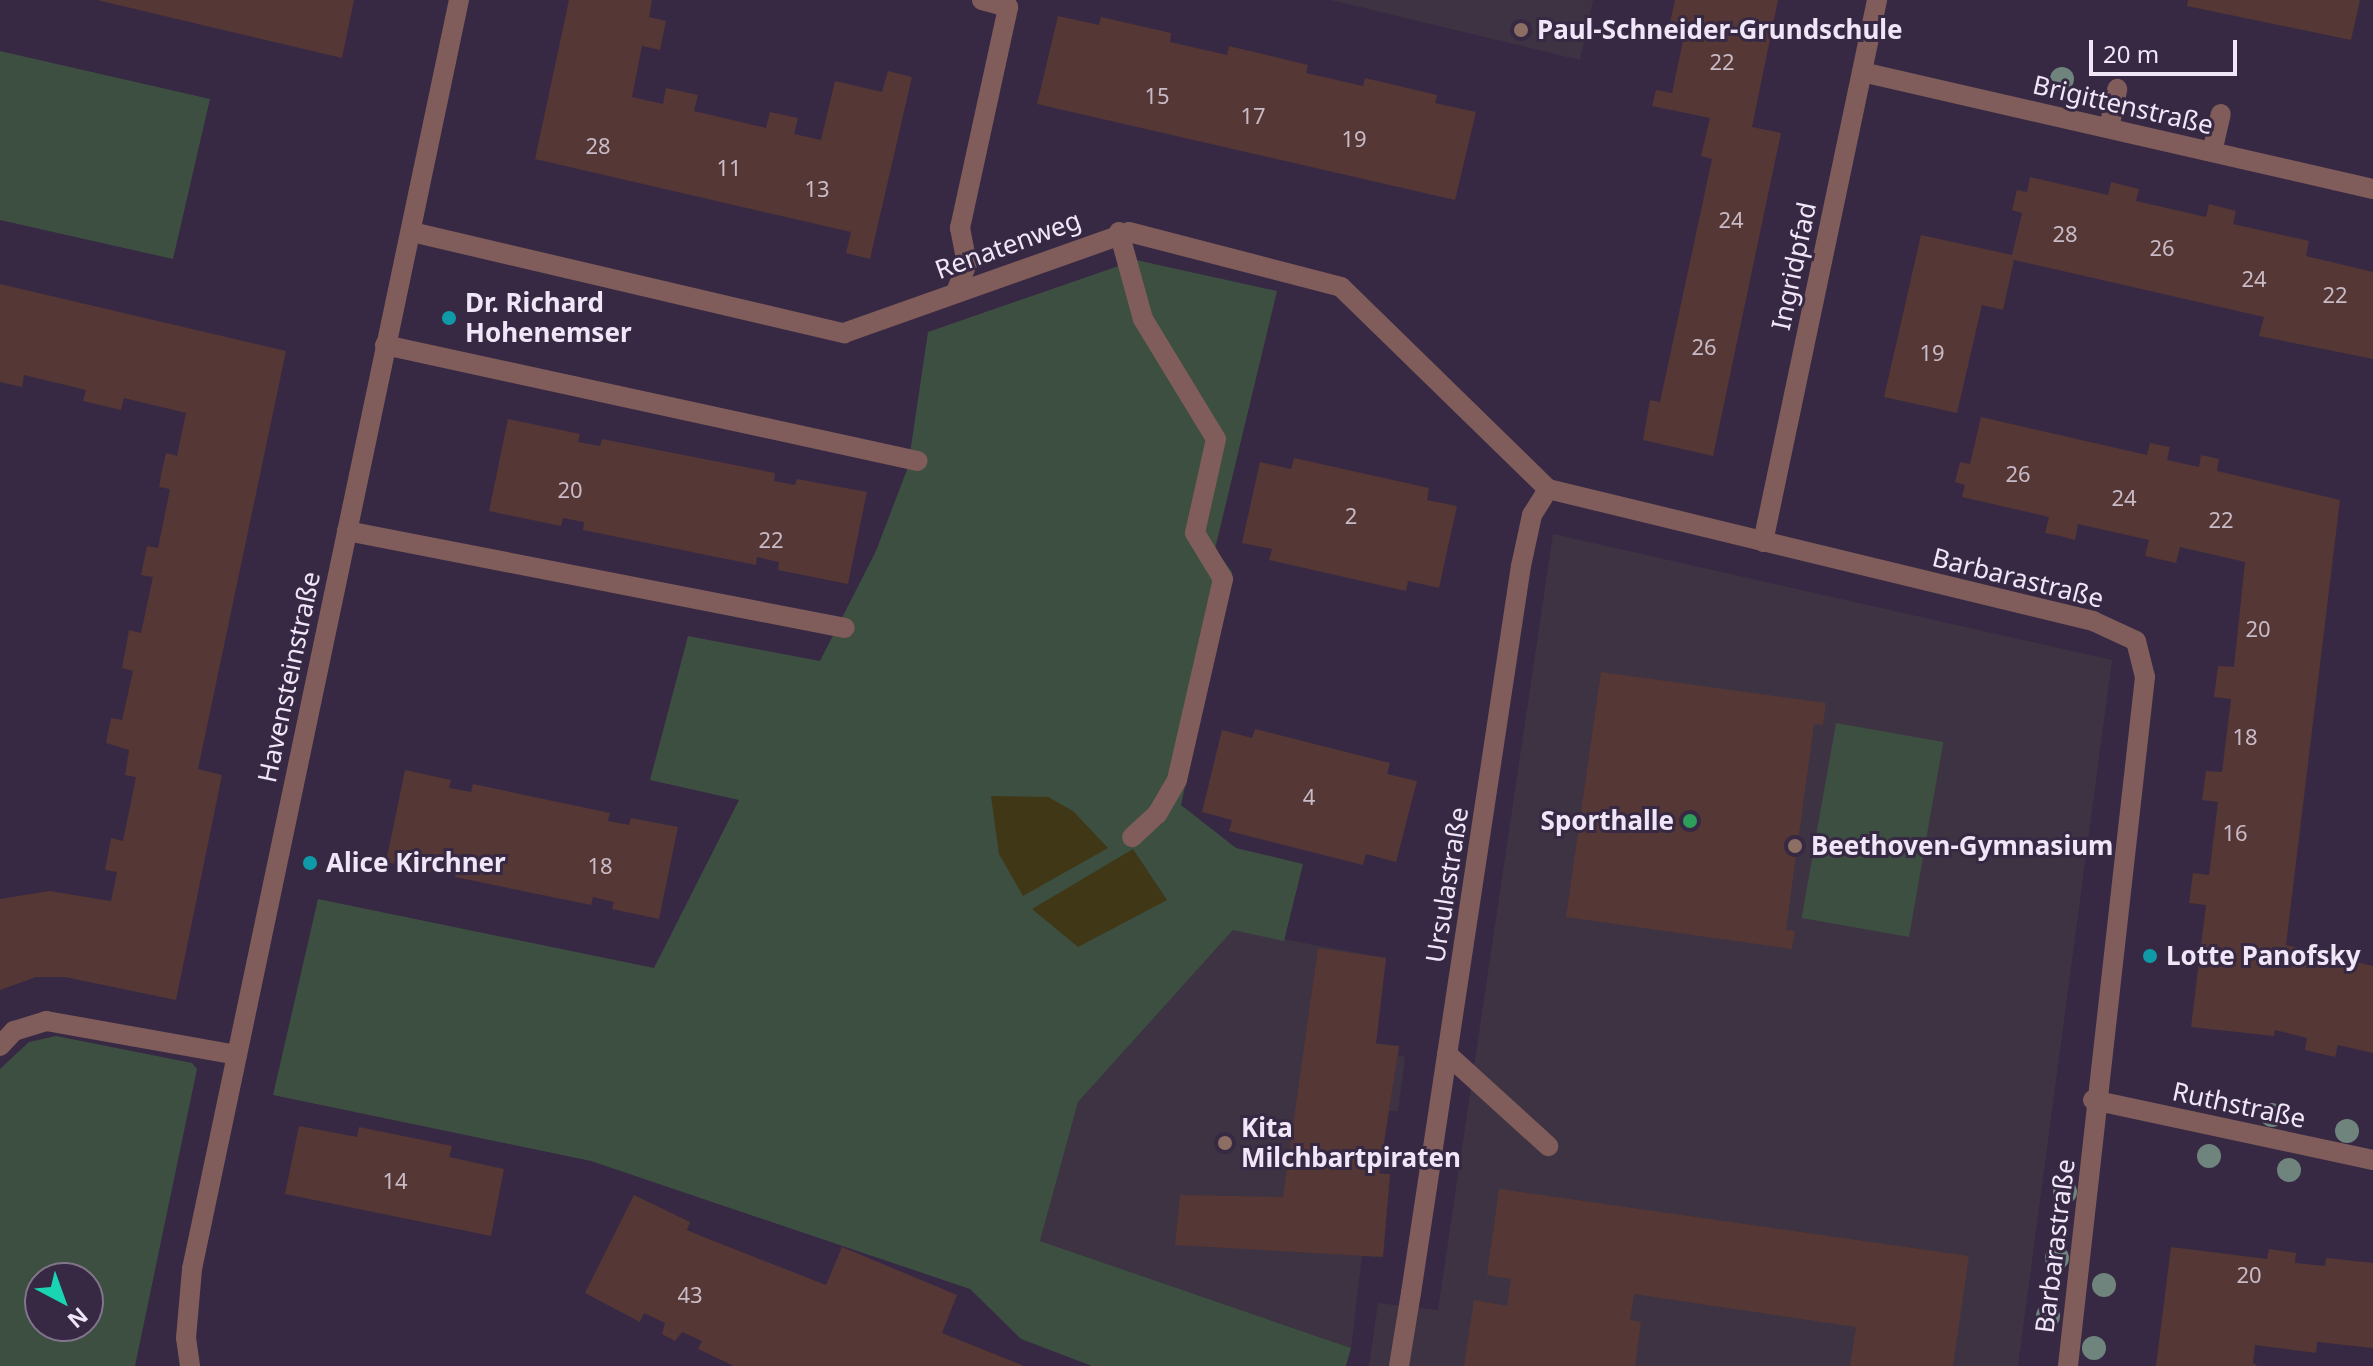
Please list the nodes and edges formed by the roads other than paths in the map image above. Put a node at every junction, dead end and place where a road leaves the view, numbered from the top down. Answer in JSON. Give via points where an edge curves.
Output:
{"nodes":[{"id":1,"x":459,"y":0,"type":"edge"},
{"id":2,"x":982,"y":0,"type":"edge"},
{"id":3,"x":1877,"y":0,"type":"edge"},
{"id":4,"x":1862,"y":72,"type":"junction"},
{"id":5,"x":2117,"y":89,"type":"dead end"},
{"id":6,"x":2221,"y":114,"type":"dead end"},
{"id":7,"x":2109,"y":128,"type":"junction"},
{"id":8,"x":2212,"y":152,"type":"junction"},
{"id":9,"x":2373,"y":189,"type":"edge"},
{"id":10,"x":412,"y":232,"type":"junction"},
{"id":11,"x":1119,"y":232,"type":"junction"},
{"id":12,"x":956,"y":292,"type":"junction"},
{"id":13,"x":385,"y":345,"type":"junction"},
{"id":14,"x":918,"y":461,"type":"dead end"},
{"id":15,"x":1548,"y":489,"type":"junction"},
{"id":16,"x":347,"y":531,"type":"junction"},
{"id":17,"x":1763,"y":542,"type":"junction"},
{"id":18,"x":845,"y":628,"type":"dead end"},
{"id":19,"x":1132,"y":837,"type":"dead end"},
{"id":20,"x":0,"y":1046,"type":"edge"},
{"id":21,"x":1447,"y":1054,"type":"junction"},
{"id":22,"x":237,"y":1055,"type":"junction"},
{"id":23,"x":2093,"y":1100,"type":"junction"},
{"id":24,"x":1548,"y":1146,"type":"dead end"},
{"id":25,"x":2373,"y":1160,"type":"edge"},
{"id":26,"x":190,"y":1366,"type":"edge"},
{"id":27,"x":1399,"y":1366,"type":"edge"},
{"id":28,"x":2068,"y":1366,"type":"edge"}],
"edges":[{"from":1,"to":10,"type":"street","name":"Havensteinstraße"},
{"from":2,"to":12,"type":"street","via":[[1008,7],[960,228],[967,264]]},
{"from":3,"to":4,"type":"street","name":"Ingridpfad"},
{"from":4,"to":7,"type":"street","name":"Brigittenstraße"},
{"from":4,"to":17,"type":"street","name":"Ingridpfad"},
{"from":5,"to":7,"type":"street"},
{"from":6,"to":8,"type":"street"},
{"from":7,"to":8,"type":"street","name":"Brigittenstraße"},
{"from":8,"to":9,"type":"street","name":"Brigittenstraße"},
{"from":10,"to":12,"type":"street","name":"Renatenweg","via":[[844,333]]},
{"from":10,"to":13,"type":"street","name":"Havensteinstraße"},
{"from":11,"to":12,"type":"street","name":"Renatenweg"},
{"from":11,"to":15,"type":"street","name":"Renatenweg","via":[[1341,287]]},
{"from":11,"to":19,"type":"street","via":[[1143,319],[1216,439],[1195,533],[1223,579],[1177,780],[1157,814]]},
{"from":13,"to":14,"type":"street"},
{"from":13,"to":16,"type":"street","name":"Havensteinstraße"},
{"from":15,"to":17,"type":"street","name":"Barbarastraße"},
{"from":15,"to":21,"type":"street","name":"Ursulastraße","via":[[1532,515],[1521,566]]},
{"from":16,"to":18,"type":"street"},
{"from":16,"to":22,"type":"street","name":"Havensteinstraße"},
{"from":17,"to":23,"type":"street","name":"Barbarastraße","via":[[2093,621],[2136,641],[2145,677]]},
{"from":20,"to":22,"type":"street","via":[[14,1031],[46,1021]]},
{"from":21,"to":24,"type":"street"},
{"from":21,"to":27,"type":"street","name":"Ursulastraße"},
{"from":22,"to":26,"type":"street","name":"Havensteinstraße","via":[[192,1269],[186,1338]]},
{"from":23,"to":25,"type":"street","name":"Ruthstraße"},
{"from":23,"to":28,"type":"street","name":"Barbarastraße","via":[[2093,1166]]}]}
